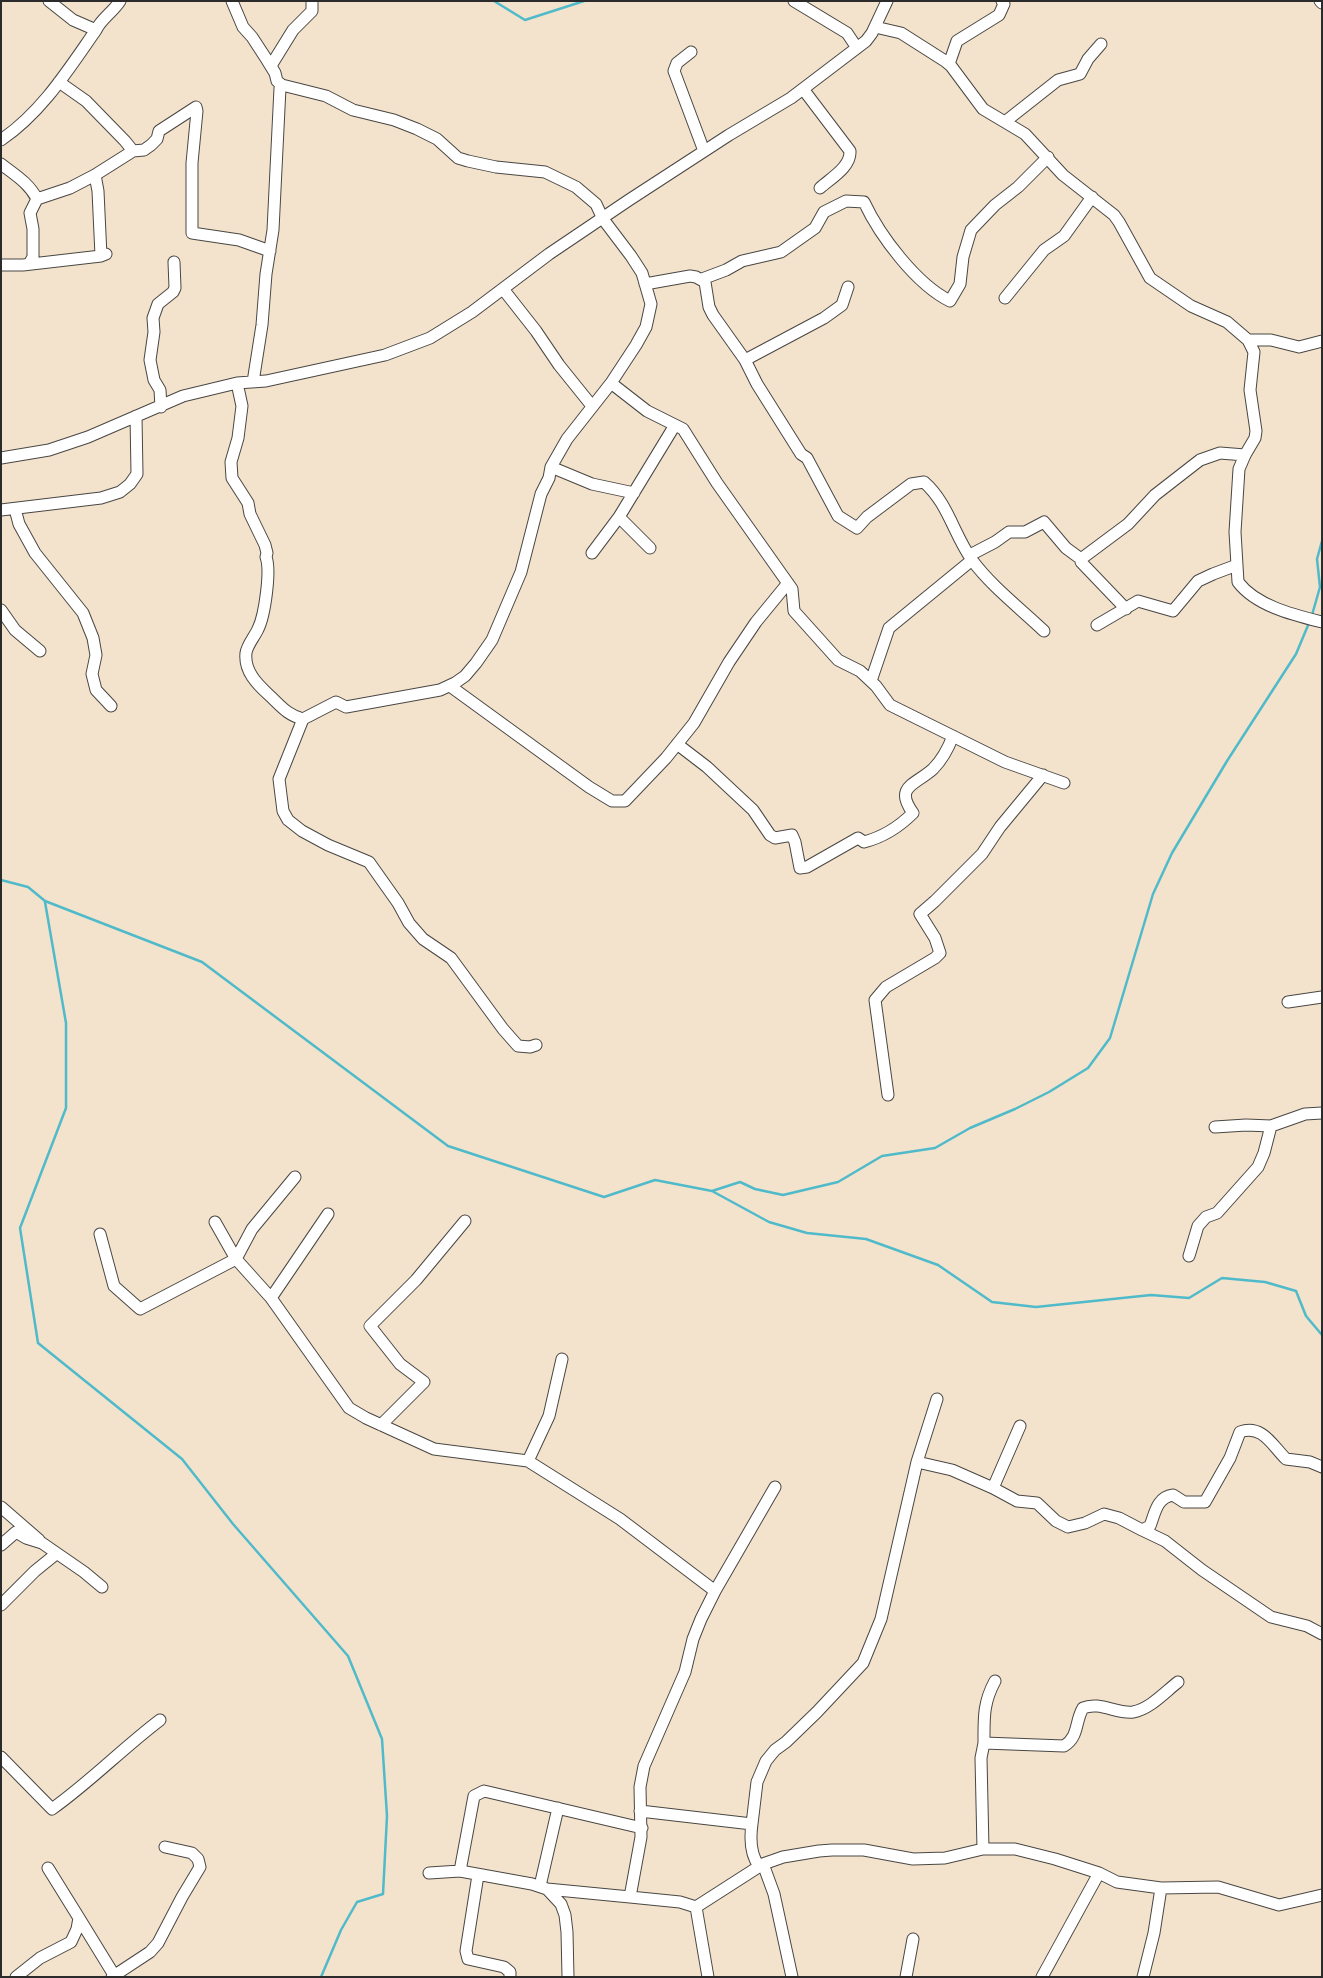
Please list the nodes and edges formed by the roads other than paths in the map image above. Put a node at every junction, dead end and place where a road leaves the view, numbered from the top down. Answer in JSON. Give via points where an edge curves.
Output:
{"nodes":[{"id":1,"x":48,"y":1,"type":"edge"},
{"id":2,"x":120,"y":1,"type":"edge"},
{"id":3,"x":232,"y":1,"type":"edge"},
{"id":4,"x":312,"y":1,"type":"edge"},
{"id":5,"x":794,"y":1,"type":"edge"},
{"id":6,"x":887,"y":1,"type":"edge"},
{"id":7,"x":1002,"y":1,"type":"edge"},
{"id":8,"x":875,"y":27,"type":"junction"},
{"id":9,"x":96,"y":30,"type":"junction"},
{"id":10,"x":1101,"y":44,"type":"dead end"},
{"id":11,"x":857,"y":48,"type":"junction"},
{"id":12,"x":691,"y":52,"type":"dead end"},
{"id":13,"x":949,"y":64,"type":"junction"},
{"id":14,"x":272,"y":68,"type":"junction"},
{"id":15,"x":58,"y":82,"type":"junction"},
{"id":16,"x":282,"y":85,"type":"junction"},
{"id":17,"x":803,"y":89,"type":"junction"},
{"id":18,"x":1006,"y":121,"type":"junction"},
{"id":19,"x":1,"y":140,"type":"edge"},
{"id":20,"x":132,"y":151,"type":"junction"},
{"id":21,"x":704,"y":151,"type":"junction"},
{"id":22,"x":1048,"y":157,"type":"junction"},
{"id":23,"x":1,"y":164,"type":"edge"},
{"id":24,"x":95,"y":176,"type":"junction"},
{"id":25,"x":820,"y":188,"type":"dead end"},
{"id":26,"x":1092,"y":197,"type":"junction"},
{"id":27,"x":37,"y":199,"type":"junction"},
{"id":28,"x":603,"y":218,"type":"junction"},
{"id":29,"x":270,"y":251,"type":"junction"},
{"id":30,"x":174,"y":262,"type":"dead end"},
{"id":31,"x":1,"y":264,"type":"edge"},
{"id":32,"x":29,"y":264,"type":"junction"},
{"id":33,"x":702,"y":279,"type":"junction"},
{"id":34,"x":646,"y":284,"type":"junction"},
{"id":35,"x":848,"y":287,"type":"dead end"},
{"id":36,"x":503,"y":289,"type":"junction"},
{"id":37,"x":1005,"y":298,"type":"dead end"},
{"id":38,"x":1248,"y":340,"type":"junction"},
{"id":39,"x":1322,"y":341,"type":"edge"},
{"id":40,"x":745,"y":360,"type":"junction"},
{"id":41,"x":253,"y":382,"type":"junction"},
{"id":42,"x":237,"y":383,"type":"junction"},
{"id":43,"x":611,"y":383,"type":"junction"},
{"id":44,"x":592,"y":406,"type":"junction"},
{"id":45,"x":161,"y":407,"type":"junction"},
{"id":46,"x":136,"y":416,"type":"junction"},
{"id":47,"x":675,"y":425,"type":"junction"},
{"id":48,"x":1245,"y":455,"type":"junction"},
{"id":49,"x":1,"y":458,"type":"edge"},
{"id":50,"x":551,"y":467,"type":"junction"},
{"id":51,"x":634,"y":493,"type":"junction"},
{"id":52,"x":15,"y":509,"type":"junction"},
{"id":53,"x":1,"y":510,"type":"edge"},
{"id":54,"x":619,"y":517,"type":"junction"},
{"id":55,"x":650,"y":548,"type":"dead end"},
{"id":56,"x":592,"y":553,"type":"dead end"},
{"id":57,"x":971,"y":557,"type":"junction"},
{"id":58,"x":1081,"y":560,"type":"junction"},
{"id":59,"x":1237,"y":565,"type":"junction"},
{"id":60,"x":788,"y":583,"type":"junction"},
{"id":61,"x":1126,"y":609,"type":"junction"},
{"id":62,"x":1,"y":610,"type":"edge"},
{"id":63,"x":1322,"y":622,"type":"edge"},
{"id":64,"x":1097,"y":625,"type":"dead end"},
{"id":65,"x":1044,"y":631,"type":"dead end"},
{"id":66,"x":40,"y":651,"type":"dead end"},
{"id":67,"x":871,"y":681,"type":"junction"},
{"id":68,"x":450,"y":686,"type":"junction"},
{"id":69,"x":111,"y":706,"type":"dead end"},
{"id":70,"x":303,"y":719,"type":"junction"},
{"id":71,"x":953,"y":736,"type":"junction"},
{"id":72,"x":677,"y":744,"type":"junction"},
{"id":73,"x":1043,"y":775,"type":"junction"},
{"id":74,"x":1064,"y":783,"type":"dead end"},
{"id":75,"x":1322,"y":997,"type":"edge"},
{"id":76,"x":1288,"y":1002,"type":"dead end"},
{"id":77,"x":536,"y":1045,"type":"dead end"},
{"id":78,"x":888,"y":1095,"type":"dead end"},
{"id":79,"x":1322,"y":1113,"type":"edge"},
{"id":80,"x":1271,"y":1126,"type":"junction"},
{"id":81,"x":1215,"y":1128,"type":"dead end"},
{"id":82,"x":295,"y":1177,"type":"dead end"},
{"id":83,"x":328,"y":1214,"type":"dead end"},
{"id":84,"x":465,"y":1221,"type":"dead end"},
{"id":85,"x":215,"y":1222,"type":"dead end"},
{"id":86,"x":100,"y":1234,"type":"dead end"},
{"id":87,"x":1189,"y":1256,"type":"dead end"},
{"id":88,"x":236,"y":1259,"type":"junction"},
{"id":89,"x":271,"y":1298,"type":"junction"},
{"id":90,"x":562,"y":1359,"type":"dead end"},
{"id":91,"x":937,"y":1399,"type":"dead end"},
{"id":92,"x":381,"y":1425,"type":"junction"},
{"id":93,"x":1020,"y":1426,"type":"dead end"},
{"id":94,"x":528,"y":1461,"type":"junction"},
{"id":95,"x":917,"y":1462,"type":"junction"},
{"id":96,"x":1322,"y":1467,"type":"edge"},
{"id":97,"x":775,"y":1488,"type":"dead end"},
{"id":98,"x":993,"y":1488,"type":"junction"},
{"id":99,"x":1,"y":1507,"type":"edge"},
{"id":100,"x":1142,"y":1530,"type":"junction"},
{"id":101,"x":42,"y":1543,"type":"junction"},
{"id":102,"x":1,"y":1545,"type":"edge"},
{"id":103,"x":56,"y":1554,"type":"junction"},
{"id":104,"x":102,"y":1587,"type":"dead end"},
{"id":105,"x":715,"y":1591,"type":"junction"},
{"id":106,"x":1,"y":1605,"type":"edge"},
{"id":107,"x":1322,"y":1634,"type":"edge"},
{"id":108,"x":994,"y":1681,"type":"dead end"},
{"id":109,"x":1178,"y":1682,"type":"dead end"},
{"id":110,"x":160,"y":1720,"type":"dead end"},
{"id":111,"x":984,"y":1743,"type":"junction"},
{"id":112,"x":1,"y":1757,"type":"edge"},
{"id":113,"x":558,"y":1808,"type":"junction"},
{"id":114,"x":640,"y":1811,"type":"junction"},
{"id":115,"x":752,"y":1824,"type":"junction"},
{"id":116,"x":642,"y":1828,"type":"junction"},
{"id":117,"x":165,"y":1847,"type":"dead end"},
{"id":118,"x":983,"y":1849,"type":"junction"},
{"id":119,"x":761,"y":1865,"type":"junction"},
{"id":120,"x":48,"y":1868,"type":"dead end"},
{"id":121,"x":460,"y":1871,"type":"junction"},
{"id":122,"x":428,"y":1873,"type":"dead end"},
{"id":123,"x":1099,"y":1873,"type":"junction"},
{"id":124,"x":478,"y":1875,"type":"junction"},
{"id":125,"x":543,"y":1888,"type":"junction"},
{"id":126,"x":1161,"y":1888,"type":"junction"},
{"id":127,"x":630,"y":1896,"type":"junction"},
{"id":128,"x":1322,"y":1896,"type":"edge"},
{"id":129,"x":696,"y":1907,"type":"junction"},
{"id":130,"x":79,"y":1918,"type":"junction"},
{"id":131,"x":913,"y":1938,"type":"dead end"},
{"id":132,"x":113,"y":1976,"type":"edge"},
{"id":133,"x":16,"y":1977,"type":"edge"},
{"id":134,"x":510,"y":1977,"type":"edge"},
{"id":135,"x":568,"y":1977,"type":"edge"},
{"id":136,"x":708,"y":1977,"type":"edge"},
{"id":137,"x":792,"y":1977,"type":"edge"},
{"id":138,"x":906,"y":1977,"type":"edge"},
{"id":139,"x":1042,"y":1977,"type":"edge"},
{"id":140,"x":1143,"y":1977,"type":"edge"}],
"edges":[{"from":1,"to":9,"type":"street","via":[[73,20]]},
{"from":2,"to":9,"type":"street"},
{"from":3,"to":14,"type":"street","via":[[243,27]]},
{"from":4,"to":14,"type":"street","via":[[312,11],[293,30]]},
{"from":5,"to":11,"type":"street","via":[[847,33]]},
{"from":6,"to":8,"type":"street"},
{"from":7,"to":13,"type":"street","via":[[1004,4],[999,14],[957,41]]},
{"from":8,"to":11,"type":"street"},
{"from":8,"to":13,"type":"street","via":[[901,33]]},
{"from":9,"to":15,"type":"street"},
{"from":10,"to":18,"type":"street","via":[[1080,74],[1058,80]]},
{"from":11,"to":17,"type":"street"},
{"from":12,"to":21,"type":"street","via":[[677,63],[674,70]]},
{"from":13,"to":18,"type":"street","via":[[983,109]]},
{"from":14,"to":16,"type":"street","via":[[277,82]]},
{"from":15,"to":19,"type":"street","via":[[26,122]]},
{"from":15,"to":20,"type":"street","via":[[86,101]]},
{"from":16,"to":28,"type":"street","via":[[326,96],[353,110],[417,129],[437,139],[458,158],[557,176],[596,204]]},
{"from":16,"to":29,"type":"street"},
{"from":17,"to":21,"type":"street"},
{"from":17,"to":25,"type":"street","via":[[850,151],[845,166]]},
{"from":18,"to":22,"type":"street"},
{"from":20,"to":24,"type":"street"},
{"from":20,"to":29,"type":"street","via":[[144,150],[157,139],[159,131],[196,107],[192,234],[239,240]]},
{"from":21,"to":28,"type":"street"},
{"from":22,"to":26,"type":"street","via":[[1063,175]]},
{"from":22,"to":33,"type":"street","via":[[971,230],[960,284],[950,301],[934,293],[898,255],[872,220],[864,202],[846,201],[824,212],[815,228],[781,252],[742,261]]},
{"from":23,"to":27,"type":"street","via":[[25,182]]},
{"from":24,"to":27,"type":"street"},
{"from":24,"to":32,"type":"street","via":[[104,254]]},
{"from":26,"to":37,"type":"street","via":[[1064,236],[1044,250]]},
{"from":26,"to":38,"type":"street","via":[[1117,218],[1154,282],[1191,306],[1227,322]]},
{"from":27,"to":32,"type":"street","via":[[30,213],[33,257]]},
{"from":28,"to":34,"type":"street","via":[[631,256]]},
{"from":28,"to":36,"type":"street"},
{"from":29,"to":41,"type":"street"},
{"from":30,"to":45,"type":"street","via":[[175,288],[158,304],[153,318],[150,360],[154,380],[160,390]]},
{"from":31,"to":32,"type":"street"},
{"from":33,"to":34,"type":"street","via":[[690,276]]},
{"from":33,"to":40,"type":"street","via":[[707,286],[711,311]]},
{"from":34,"to":43,"type":"street","via":[[650,304],[646,327]]},
{"from":35,"to":40,"type":"street","via":[[842,304],[824,318]]},
{"from":36,"to":41,"type":"street","via":[[430,338],[385,355]]},
{"from":36,"to":44,"type":"street"},
{"from":38,"to":39,"type":"street","via":[[1271,340],[1299,347]]},
{"from":38,"to":48,"type":"street","via":[[1254,352],[1250,390],[1256,431]]},
{"from":40,"to":57,"type":"street","via":[[800,454],[807,458],[838,516],[857,528],[911,484],[924,482],[941,502]]},
{"from":41,"to":42,"type":"street"},
{"from":42,"to":45,"type":"street","via":[[183,396]]},
{"from":42,"to":70,"type":"street","via":[[242,406],[231,462],[232,478],[248,503],[269,564],[259,627],[246,652],[247,667],[253,680],[290,716]]},
{"from":43,"to":44,"type":"street"},
{"from":43,"to":47,"type":"street","via":[[647,411]]},
{"from":44,"to":50,"type":"street"},
{"from":45,"to":46,"type":"street"},
{"from":46,"to":49,"type":"street","via":[[49,450]]},
{"from":46,"to":52,"type":"street","via":[[137,474],[120,492],[101,498]]},
{"from":47,"to":51,"type":"street"},
{"from":47,"to":60,"type":"street","via":[[683,429]]},
{"from":48,"to":58,"type":"street","via":[[1220,453],[1200,460],[1155,495],[1128,524]]},
{"from":48,"to":59,"type":"street","via":[[1239,469],[1236,502]]},
{"from":50,"to":51,"type":"street","via":[[592,484]]},
{"from":50,"to":68,"type":"street","via":[[520,572],[492,640],[465,676]]},
{"from":51,"to":54,"type":"street"},
{"from":52,"to":53,"type":"street"},
{"from":52,"to":69,"type":"street","via":[[19,524],[35,553],[83,613],[96,655],[92,674],[96,690]]},
{"from":54,"to":55,"type":"street"},
{"from":54,"to":56,"type":"street"},
{"from":57,"to":58,"type":"street","via":[[1009,532],[1025,532],[1044,522]]},
{"from":57,"to":65,"type":"street"},
{"from":57,"to":67,"type":"street","via":[[889,628]]},
{"from":58,"to":61,"type":"street"},
{"from":59,"to":61,"type":"street","via":[[1198,582],[1173,612],[1138,601]]},
{"from":59,"to":63,"type":"street","via":[[1238,582],[1251,596]]},
{"from":60,"to":67,"type":"street","via":[[792,589],[794,611],[838,660],[860,670]]},
{"from":60,"to":72,"type":"street","via":[[756,622],[694,723]]},
{"from":61,"to":64,"type":"street"},
{"from":62,"to":66,"type":"street","via":[[15,630]]},
{"from":67,"to":71,"type":"street","via":[[890,705]]},
{"from":68,"to":70,"type":"street","via":[[346,707],[336,702]]},
{"from":68,"to":72,"type":"street","via":[[612,801],[625,801]]},
{"from":70,"to":77,"type":"street","via":[[279,779],[283,812],[288,820],[302,832],[369,862],[409,923],[423,939],[451,958],[518,1046]]},
{"from":71,"to":72,"type":"street","via":[[946,755],[931,771],[909,786],[906,804],[913,813],[905,821],[878,838],[864,842],[858,838],[800,868],[792,835],[775,838],[770,835],[748,805]]},
{"from":71,"to":73,"type":"street","via":[[1005,762]]},
{"from":73,"to":74,"type":"street"},
{"from":73,"to":78,"type":"street","via":[[982,854],[920,914],[940,953],[886,987],[875,1000]]},
{"from":75,"to":76,"type":"street"},
{"from":79,"to":80,"type":"street","via":[[1305,1114]]},
{"from":80,"to":81,"type":"street"},
{"from":80,"to":87,"type":"street","via":[[1258,1167],[1217,1213],[1206,1217],[1198,1226]]},
{"from":82,"to":88,"type":"street","via":[[252,1229]]},
{"from":83,"to":89,"type":"street"},
{"from":84,"to":92,"type":"street","via":[[416,1280],[370,1326],[400,1364],[424,1382]]},
{"from":85,"to":88,"type":"street"},
{"from":86,"to":88,"type":"street","via":[[114,1286],[140,1309]]},
{"from":88,"to":89,"type":"street"},
{"from":89,"to":92,"type":"street","via":[[349,1408]]},
{"from":90,"to":94,"type":"street","via":[[549,1416]]},
{"from":91,"to":95,"type":"street"},
{"from":92,"to":94,"type":"street","via":[[434,1449]]},
{"from":93,"to":98,"type":"street"},
{"from":94,"to":105,"type":"street","via":[[620,1519]]},
{"from":95,"to":98,"type":"street","via":[[952,1470]]},
{"from":95,"to":115,"type":"street","via":[[881,1619],[863,1663],[817,1712],[774,1750],[757,1782]]},
{"from":96,"to":100,"type":"street","via":[[1286,1459],[1259,1431],[1248,1429],[1240,1432],[1230,1458],[1204,1502],[1184,1502],[1173,1495],[1166,1496],[1157,1506],[1150,1526]]},
{"from":97,"to":105,"type":"street"},
{"from":98,"to":100,"type":"street","via":[[1017,1502],[1037,1503],[1056,1521],[1068,1527],[1104,1514]]},
{"from":99,"to":101,"type":"street"},
{"from":100,"to":107,"type":"street","via":[[1165,1541],[1271,1617],[1308,1626]]},
{"from":101,"to":102,"type":"street","via":[[16,1532]]},
{"from":101,"to":103,"type":"street"},
{"from":103,"to":104,"type":"street"},
{"from":103,"to":106,"type":"street"},
{"from":105,"to":114,"type":"street","via":[[693,1639],[685,1672],[644,1766]]},
{"from":108,"to":111,"type":"street","via":[[987,1695]]},
{"from":109,"to":111,"type":"street","via":[[1139,1710],[1130,1712],[1093,1705],[1084,1708],[1075,1734],[1064,1746]]},
{"from":110,"to":112,"type":"street","via":[[78,1791],[52,1809]]},
{"from":111,"to":118,"type":"street","via":[[981,1758]]},
{"from":113,"to":116,"type":"street"},
{"from":113,"to":121,"type":"street","via":[[484,1792],[474,1796]]},
{"from":113,"to":125,"type":"street"},
{"from":114,"to":115,"type":"street"},
{"from":114,"to":116,"type":"street"},
{"from":115,"to":119,"type":"street","via":[[752,1853]]},
{"from":116,"to":127,"type":"street"},
{"from":117,"to":132,"type":"street","via":[[192,1854],[200,1867],[158,1943],[150,1952]]},
{"from":118,"to":119,"type":"street","via":[[945,1858],[913,1859],[864,1850],[819,1851]]},
{"from":118,"to":123,"type":"street","via":[[1015,1849]]},
{"from":119,"to":129,"type":"street"},
{"from":119,"to":137,"type":"street","via":[[774,1894]]},
{"from":120,"to":130,"type":"street"},
{"from":121,"to":122,"type":"street"},
{"from":121,"to":124,"type":"street"},
{"from":123,"to":126,"type":"street","via":[[1117,1882]]},
{"from":123,"to":139,"type":"street"},
{"from":124,"to":125,"type":"street"},
{"from":124,"to":134,"type":"street","via":[[466,1951],[468,1959],[504,1967],[510,1972]]},
{"from":125,"to":127,"type":"street"},
{"from":125,"to":135,"type":"street","via":[[561,1904],[565,1915]]},
{"from":126,"to":128,"type":"street","via":[[1218,1887],[1279,1905]]},
{"from":126,"to":140,"type":"street"},
{"from":127,"to":129,"type":"street"},
{"from":129,"to":136,"type":"street"},
{"from":130,"to":132,"type":"street"},
{"from":130,"to":133,"type":"street","via":[[71,1942],[40,1958]]},
{"from":131,"to":138,"type":"street"}]}
